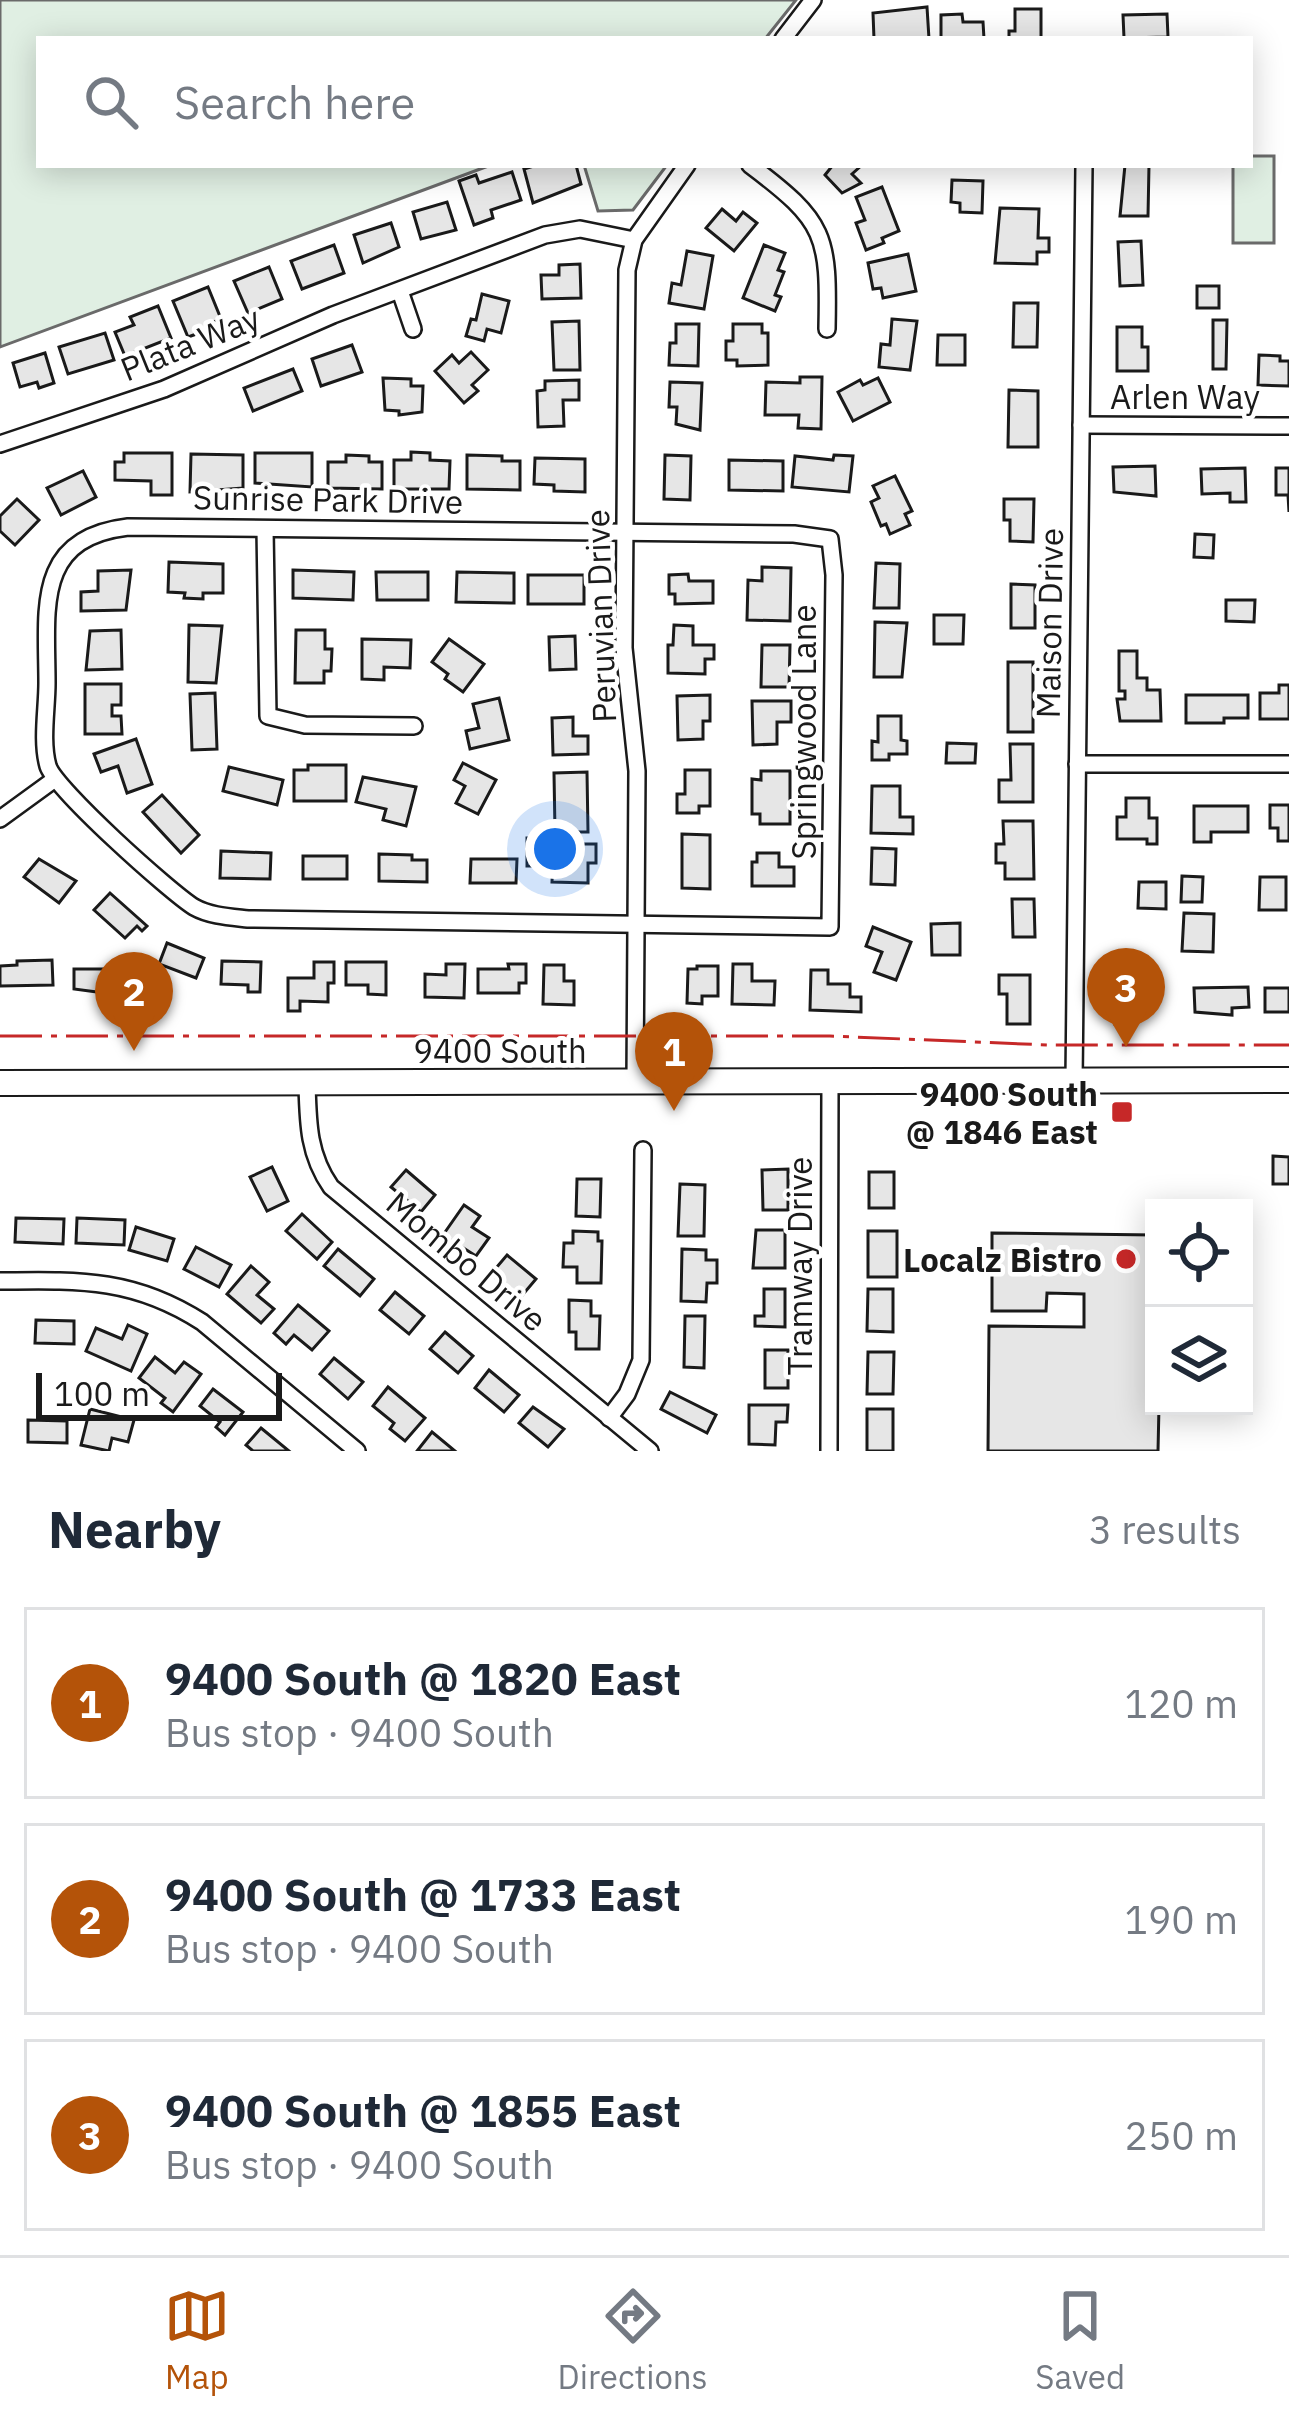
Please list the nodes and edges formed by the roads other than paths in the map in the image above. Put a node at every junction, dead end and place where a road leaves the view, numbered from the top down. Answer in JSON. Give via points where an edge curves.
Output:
{"nodes":[{"id":1,"x":813,"y":0,"type":"edge"},
{"id":2,"x":785,"y":36,"type":"edge"},
{"id":3,"x":685,"y":168,"type":"edge"},
{"id":4,"x":754,"y":168,"type":"edge"},
{"id":5,"x":1084,"y":168,"type":"edge"},
{"id":6,"x":634,"y":239,"type":"junction"},
{"id":7,"x":400,"y":291,"type":"junction"},
{"id":8,"x":413,"y":329,"type":"dead end"},
{"id":9,"x":827,"y":329,"type":"dead end"},
{"id":10,"x":1081,"y":425,"type":"junction"},
{"id":11,"x":1289,"y":426,"type":"edge"},
{"id":12,"x":0,"y":444,"type":"edge"},
{"id":13,"x":266,"y":529,"type":"junction"},
{"id":14,"x":626,"y":532,"type":"junction"},
{"id":15,"x":830,"y":539,"type":"joint"},
{"id":16,"x":414,"y":726,"type":"dead end"},
{"id":17,"x":1077,"y":764,"type":"junction"},
{"id":18,"x":1289,"y":764,"type":"edge"},
{"id":19,"x":55,"y":779,"type":"junction"},
{"id":20,"x":0,"y":819,"type":"edge"},
{"id":21,"x":636,"y":923,"type":"junction"},
{"id":22,"x":1289,"y":1080,"type":"edge"},
{"id":23,"x":1074,"y":1081,"type":"junction"},
{"id":24,"x":830,"y":1082,"type":"junction"},
{"id":25,"x":0,"y":1083,"type":"edge"},
{"id":26,"x":308,"y":1083,"type":"junction"},
{"id":27,"x":635,"y":1083,"type":"junction"},
{"id":28,"x":643,"y":1150,"type":"dead end"},
{"id":29,"x":0,"y":1280,"type":"edge"},
{"id":30,"x":609,"y":1418,"type":"junction"},
{"id":31,"x":357,"y":1451,"type":"edge"},
{"id":32,"x":650,"y":1451,"type":"edge"},
{"id":33,"x":829,"y":1451,"type":"edge"}],
"edges":[{"from":1,"to":2,"type":"street"},
{"from":3,"to":6,"type":"street","name":"Peruvian Drive"},
{"from":4,"to":9,"type":"street","via":[[814,222],[828,260]]},
{"from":5,"to":10,"type":"street","name":"Maison Drive"},
{"from":6,"to":7,"type":"street","name":"Plata Way","via":[[562,231]]},
{"from":6,"to":14,"type":"street","name":"Peruvian Drive","via":[[627,270]]},
{"from":7,"to":8,"type":"street"},
{"from":7,"to":12,"type":"street","name":"Plata Way","via":[[164,389]]},
{"from":10,"to":11,"type":"street","name":"Arlen Way"},
{"from":10,"to":17,"type":"street","name":"Maison Drive"},
{"from":13,"to":14,"type":"street","name":"Sunrise Park Drive"},
{"from":13,"to":16,"type":"street","via":[[268,716]]},
{"from":13,"to":19,"type":"street","name":"Sunrise Park Drive","via":[[101,530],[65,554],[47,611],[46,754]]},
{"from":14,"to":15,"type":"street","name":"Sunrise Park Drive"},
{"from":14,"to":21,"type":"street","name":"Peruvian Drive"},
{"from":15,"to":21,"type":"street","name":"Springwood Lane","via":[[830,926]]},
{"from":17,"to":18,"type":"street"},
{"from":17,"to":23,"type":"street","name":"Maison Drive"},
{"from":19,"to":20,"type":"street"},
{"from":19,"to":21,"type":"street","via":[[176,893],[222,916]]},
{"from":21,"to":27,"type":"street","name":"Peruvian Drive"},
{"from":22,"to":23,"type":"main road","name":"9400 South"},
{"from":23,"to":24,"type":"main road","name":"9400 South"},
{"from":24,"to":27,"type":"main road","name":"9400 South"},
{"from":24,"to":33,"type":"street","name":"Tramway Drive"},
{"from":25,"to":26,"type":"main road","name":"9400 South"},
{"from":26,"to":27,"type":"main road","name":"9400 South"},
{"from":26,"to":30,"type":"street","name":"Mombo Drive","via":[[310,1141],[332,1187]]},
{"from":28,"to":30,"type":"street","via":[[641,1360]]},
{"from":29,"to":31,"type":"street","via":[[112,1283],[175,1304]]},
{"from":30,"to":32,"type":"street","name":"Mombo Drive"}]}
